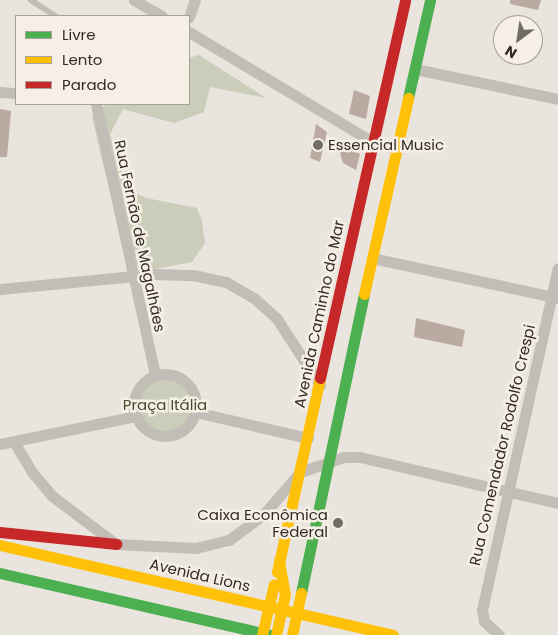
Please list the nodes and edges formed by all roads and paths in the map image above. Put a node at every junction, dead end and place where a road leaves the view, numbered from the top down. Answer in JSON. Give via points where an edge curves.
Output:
{"nodes":[{"id":1,"x":31,"y":0,"type":"edge"},
{"id":2,"x":134,"y":0,"type":"edge"},
{"id":3,"x":196,"y":0,"type":"edge"},
{"id":4,"x":405,"y":0,"type":"edge"},
{"id":5,"x":430,"y":0,"type":"edge"},
{"id":6,"x":54,"y":15,"type":"edge"},
{"id":7,"x":160,"y":15,"type":"edge"},
{"id":8,"x":190,"y":15,"type":"edge"},
{"id":9,"x":190,"y":33,"type":"edge"},
{"id":10,"x":415,"y":69,"type":"junction"},
{"id":11,"x":0,"y":92,"type":"edge"},
{"id":12,"x":15,"y":93,"type":"edge"},
{"id":13,"x":558,"y":98,"type":"edge"},
{"id":14,"x":96,"y":105,"type":"edge"},
{"id":15,"x":374,"y":142,"type":"junction"},
{"id":16,"x":397,"y":149,"type":"junction"},
{"id":17,"x":372,"y":258,"type":"junction"},
{"id":18,"x":558,"y":268,"type":"edge"},
{"id":19,"x":135,"y":276,"type":"junction"},
{"id":20,"x":0,"y":289,"type":"edge"},
{"id":21,"x":555,"y":297,"type":"edge"},
{"id":22,"x":155,"y":375,"type":"junction"},
{"id":23,"x":320,"y":385,"type":"junction"},
{"id":24,"x":195,"y":412,"type":"junction"},
{"id":25,"x":135,"y":416,"type":"junction"},
{"id":26,"x":308,"y":438,"type":"junction"},
{"id":27,"x":14,"y":442,"type":"junction"},
{"id":28,"x":0,"y":444,"type":"edge"},
{"id":29,"x":327,"y":461,"type":"junction"},
{"id":30,"x":300,"y":472,"type":"junction"},
{"id":31,"x":506,"y":491,"type":"junction"},
{"id":32,"x":558,"y":503,"type":"edge"},
{"id":33,"x":0,"y":532,"type":"edge"},
{"id":34,"x":116,"y":544,"type":"junction"},
{"id":35,"x":0,"y":545,"type":"edge"},
{"id":36,"x":279,"y":561,"type":"junction"},
{"id":37,"x":0,"y":573,"type":"edge"},
{"id":38,"x":262,"y":635,"type":"edge"},
{"id":39,"x":271,"y":635,"type":"edge"},
{"id":40,"x":276,"y":635,"type":"edge"},
{"id":41,"x":292,"y":635,"type":"edge"},
{"id":42,"x":393,"y":635,"type":"edge"},
{"id":43,"x":499,"y":635,"type":"edge"}],
"edges":[{"from":1,"to":6,"type":"lane"},
{"from":2,"to":7,"type":"street"},
{"from":3,"to":8,"type":"street"},
{"from":4,"to":15,"type":"main road","name":"Avenida Caminho do Mar"},
{"from":5,"to":10,"type":"main road"},
{"from":9,"to":15,"type":"street"},
{"from":10,"to":13,"type":"street"},
{"from":10,"to":16,"type":"main road"},
{"from":11,"to":12,"type":"street"},
{"from":14,"to":19,"type":"street","name":"Rua Fernão de Magalhães"},
{"from":15,"to":16,"type":"street"},
{"from":15,"to":23,"type":"main road","name":"Avenida Caminho do Mar"},
{"from":16,"to":17,"type":"main road"},
{"from":17,"to":21,"type":"street"},
{"from":17,"to":29,"type":"main road"},
{"from":18,"to":21,"type":"street","name":"Rua Comendador Rodolfo Crespi"},
{"from":19,"to":20,"type":"street"},
{"from":19,"to":22,"type":"street","name":"Rua Fernão de Magalhães"},
{"from":19,"to":23,"type":"street","via":[[194,275],[242,290],[265,307],[290,334]]},
{"from":21,"to":31,"type":"street","name":"Rua Comendador Rodolfo Crespi"},
{"from":22,"to":24,"type":"street","via":[[164,373],[182,378],[194,393]]},
{"from":22,"to":25,"type":"street","via":[[145,379],[136,391]]},
{"from":23,"to":26,"type":"main road","name":"Avenida Caminho do Mar"},
{"from":24,"to":25,"type":"street","via":[[185,429],[167,436],[148,431]]},
{"from":24,"to":26,"type":"street"},
{"from":25,"to":27,"type":"street"},
{"from":26,"to":30,"type":"main road","name":"Avenida Caminho do Mar"},
{"from":27,"to":28,"type":"street"},
{"from":27,"to":34,"type":"street","via":[[32,472],[52,496]]},
{"from":29,"to":30,"type":"street"},
{"from":29,"to":31,"type":"street","via":[[360,457]]},
{"from":29,"to":41,"type":"main road","bridge":true},
{"from":30,"to":34,"type":"street","via":[[264,514],[224,542],[196,548]]},
{"from":30,"to":36,"type":"main road","name":"Avenida Caminho do Mar"},
{"from":31,"to":32,"type":"street"},
{"from":31,"to":43,"type":"street","name":"Rua Comendador Rodolfo Crespi","via":[[482,610],[488,627]]},
{"from":33,"to":34,"type":"main road"},
{"from":35,"to":42,"type":"main road","name":"Avenida Lions"},
{"from":36,"to":38,"type":"main road","name":"Avenida Caminho do Mar","bridge":true},
{"from":36,"to":40,"type":"main road","bridge":true,"via":[[285,594]]},
{"from":37,"to":39,"type":"main road"}]}
